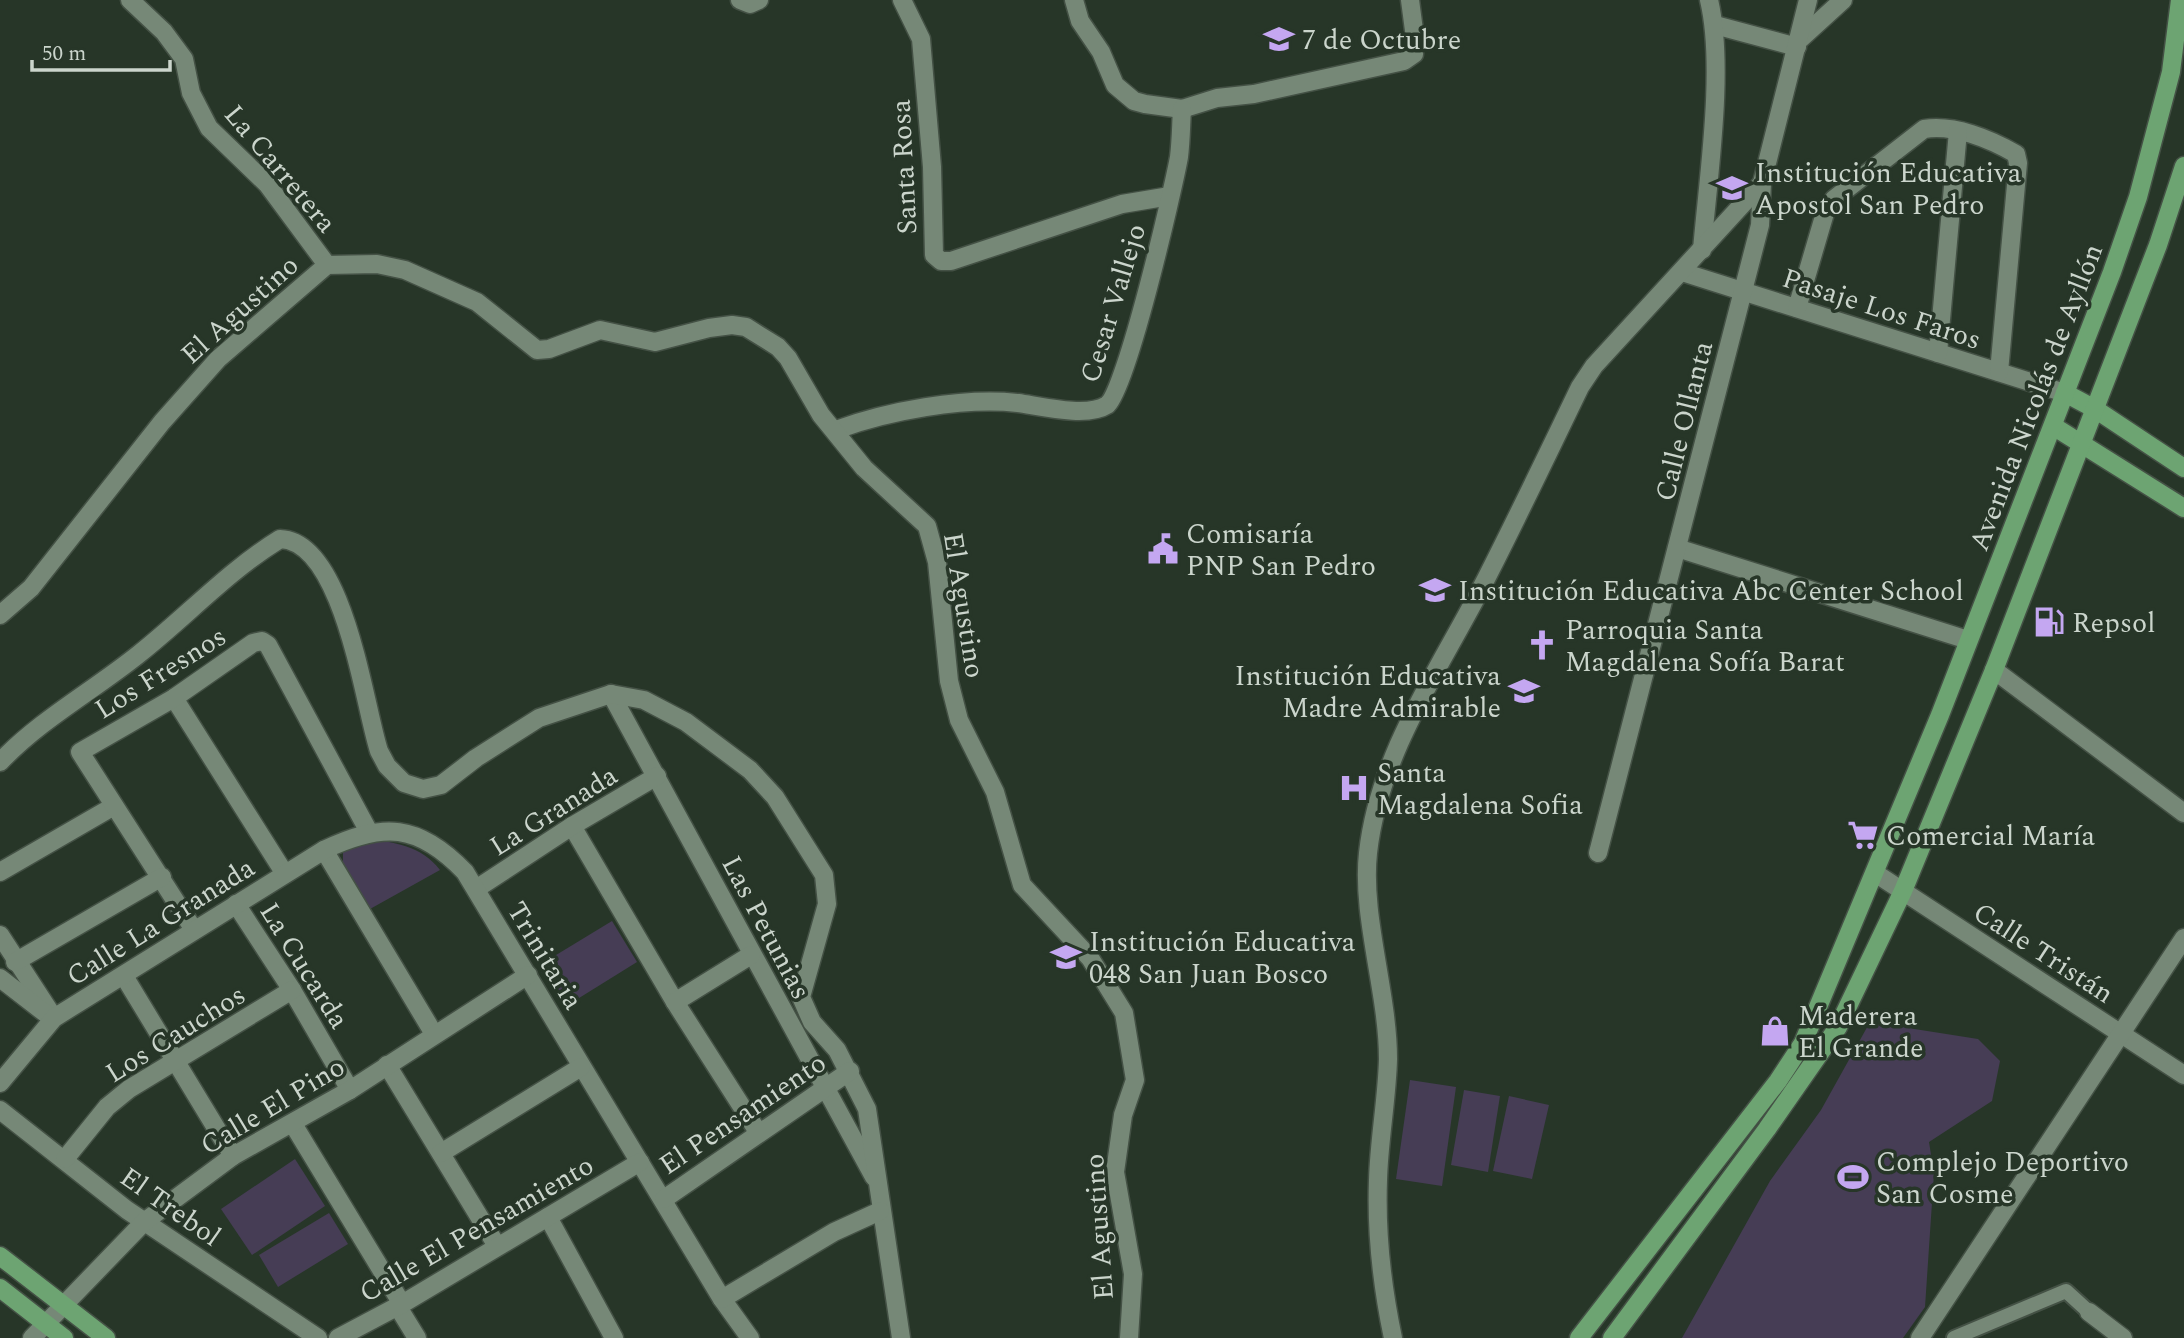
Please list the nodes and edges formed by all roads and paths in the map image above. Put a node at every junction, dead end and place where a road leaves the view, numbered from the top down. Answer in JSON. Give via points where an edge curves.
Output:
{"nodes":[{"id":1,"x":130,"y":0,"type":"edge"},
{"id":2,"x":740,"y":0,"type":"edge"},
{"id":3,"x":759,"y":0,"type":"edge"},
{"id":4,"x":902,"y":0,"type":"edge"},
{"id":5,"x":1074,"y":0,"type":"edge"},
{"id":6,"x":1410,"y":0,"type":"edge"},
{"id":7,"x":1709,"y":0,"type":"edge"},
{"id":8,"x":1808,"y":0,"type":"edge"},
{"id":9,"x":1843,"y":0,"type":"edge"},
{"id":10,"x":2180,"y":0,"type":"edge"},
{"id":11,"x":1715,"y":25,"type":"junction"},
{"id":12,"x":1798,"y":44,"type":"junction"},
{"id":13,"x":1182,"y":109,"type":"junction"},
{"id":14,"x":1958,"y":131,"type":"junction"},
{"id":15,"x":2184,"y":166,"type":"edge"},
{"id":16,"x":1762,"y":183,"type":"junction"},
{"id":17,"x":1170,"y":196,"type":"junction"},
{"id":18,"x":1702,"y":250,"type":"junction"},
{"id":19,"x":327,"y":265,"type":"junction"},
{"id":20,"x":1682,"y":272,"type":"junction"},
{"id":21,"x":1743,"y":291,"type":"junction"},
{"id":22,"x":1797,"y":309,"type":"junction"},
{"id":23,"x":1938,"y":353,"type":"junction"},
{"id":24,"x":2000,"y":372,"type":"junction"},
{"id":25,"x":2065,"y":393,"type":"junction"},
{"id":26,"x":2095,"y":409,"type":"junction"},
{"id":27,"x":2053,"y":426,"type":"junction"},
{"id":28,"x":836,"y":430,"type":"junction"},
{"id":29,"x":2081,"y":443,"type":"junction"},
{"id":30,"x":2184,"y":468,"type":"edge"},
{"id":31,"x":2184,"y":508,"type":"edge"},
{"id":32,"x":1677,"y":548,"type":"junction"},
{"id":33,"x":0,"y":615,"type":"edge"},
{"id":34,"x":1968,"y":640,"type":"junction"},
{"id":35,"x":1994,"y":670,"type":"junction"},
{"id":36,"x":611,"y":694,"type":"junction"},
{"id":37,"x":174,"y":698,"type":"junction"},
{"id":38,"x":0,"y":762,"type":"edge"},
{"id":39,"x":657,"y":776,"type":"junction"},
{"id":40,"x":114,"y":806,"type":"junction"},
{"id":41,"x":2184,"y":813,"type":"edge"},
{"id":42,"x":572,"y":826,"type":"junction"},
{"id":43,"x":369,"y":832,"type":"junction"},
{"id":44,"x":324,"y":850,"type":"junction"},
{"id":45,"x":1598,"y":853,"type":"dead end"},
{"id":46,"x":0,"y":872,"type":"edge"},
{"id":47,"x":1875,"y":873,"type":"junction"},
{"id":48,"x":285,"y":874,"type":"junction"},
{"id":49,"x":162,"y":877,"type":"junction"},
{"id":50,"x":476,"y":889,"type":"junction"},
{"id":51,"x":1903,"y":891,"type":"junction"},
{"id":52,"x":236,"y":904,"type":"junction"},
{"id":53,"x":194,"y":930,"type":"junction"},
{"id":54,"x":0,"y":935,"type":"edge"},
{"id":55,"x":2184,"y":938,"type":"edge"},
{"id":56,"x":751,"y":955,"type":"junction"},
{"id":57,"x":15,"y":962,"type":"junction"},
{"id":58,"x":528,"y":975,"type":"junction"},
{"id":59,"x":124,"y":976,"type":"junction"},
{"id":60,"x":0,"y":978,"type":"edge"},
{"id":61,"x":292,"y":990,"type":"junction"},
{"id":62,"x":675,"y":1002,"type":"junction"},
{"id":63,"x":54,"y":1018,"type":"junction"},
{"id":64,"x":434,"y":1034,"type":"junction"},
{"id":65,"x":2120,"y":1034,"type":"junction"},
{"id":66,"x":174,"y":1063,"type":"junction"},
{"id":67,"x":387,"y":1065,"type":"junction"},
{"id":68,"x":581,"y":1067,"type":"junction"},
{"id":69,"x":850,"y":1071,"type":"junction"},
{"id":70,"x":2184,"y":1075,"type":"edge"},
{"id":71,"x":0,"y":1083,"type":"edge"},
{"id":72,"x":824,"y":1088,"type":"junction"},
{"id":73,"x":350,"y":1090,"type":"junction"},
{"id":74,"x":0,"y":1110,"type":"edge"},
{"id":75,"x":293,"y":1124,"type":"junction"},
{"id":76,"x":758,"y":1132,"type":"junction"},
{"id":77,"x":441,"y":1153,"type":"junction"},
{"id":78,"x":233,"y":1156,"type":"junction"},
{"id":79,"x":65,"y":1159,"type":"junction"},
{"id":80,"x":640,"y":1162,"type":"junction"},
{"id":81,"x":877,"y":1183,"type":"junction"},
{"id":82,"x":664,"y":1199,"type":"junction"},
{"id":83,"x":880,"y":1211,"type":"junction"},
{"id":84,"x":548,"y":1217,"type":"junction"},
{"id":85,"x":144,"y":1222,"type":"junction"},
{"id":86,"x":497,"y":1246,"type":"junction"},
{"id":87,"x":0,"y":1256,"type":"edge"},
{"id":88,"x":0,"y":1288,"type":"edge"},
{"id":89,"x":722,"y":1299,"type":"junction"},
{"id":90,"x":64,"y":1306,"type":"junction"},
{"id":91,"x":400,"y":1306,"type":"junction"},
{"id":92,"x":2089,"y":1312,"type":"joint"},
{"id":93,"x":46,"y":1324,"type":"junction"},
{"id":94,"x":32,"y":1338,"type":"edge"},
{"id":95,"x":64,"y":1338,"type":"edge"},
{"id":96,"x":106,"y":1338,"type":"edge"},
{"id":97,"x":318,"y":1338,"type":"edge"},
{"id":98,"x":338,"y":1338,"type":"edge"},
{"id":99,"x":417,"y":1338,"type":"edge"},
{"id":100,"x":614,"y":1338,"type":"edge"},
{"id":101,"x":750,"y":1338,"type":"edge"},
{"id":102,"x":901,"y":1338,"type":"edge"},
{"id":103,"x":1129,"y":1338,"type":"edge"},
{"id":104,"x":1393,"y":1338,"type":"edge"},
{"id":105,"x":1579,"y":1338,"type":"edge"},
{"id":106,"x":1612,"y":1338,"type":"edge"},
{"id":107,"x":1920,"y":1338,"type":"edge"},
{"id":108,"x":1954,"y":1338,"type":"edge"},
{"id":109,"x":2123,"y":1338,"type":"edge"}],
"edges":[{"from":1,"to":19,"type":"street","name":"La Carretera","via":[[184,59],[191,93],[209,128],[267,184]]},
{"from":2,"to":3,"type":"street","via":[[750,4]]},
{"from":4,"to":17,"type":"street","name":"Santa Rosa","via":[[921,39],[934,255],[941,261],[995,249],[1122,204]]},
{"from":5,"to":13,"type":"street","via":[[1080,21],[1101,51],[1115,85],[1135,101]]},
{"from":6,"to":13,"type":"street","via":[[1414,54],[1404,61]]},
{"from":7,"to":11,"type":"street"},
{"from":8,"to":12,"type":"street","name":"Calle Ollanta"},
{"from":9,"to":12,"type":"street"},
{"from":10,"to":25,"type":"main road","name":"Avenida Nicolás de Ayllón","via":[[2171,72],[2138,197]]},
{"from":11,"to":12,"type":"street"},
{"from":11,"to":18,"type":"street"},
{"from":12,"to":16,"type":"street","name":"Calle Ollanta"},
{"from":13,"to":17,"type":"street","name":"Cesar Vallejo"},
{"from":14,"to":22,"type":"street","via":[[1940,126],[1924,129],[1834,199],[1822,220]]},
{"from":14,"to":23,"type":"street"},
{"from":14,"to":24,"type":"street","via":[[2016,154]]},
{"from":15,"to":26,"type":"main road"},
{"from":16,"to":18,"type":"street"},
{"from":16,"to":21,"type":"street","name":"Calle Ollanta","via":[[1760,225]]},
{"from":17,"to":28,"type":"street","name":"Cesar Vallejo","via":[[1118,392],[1107,405],[1084,410],[1017,403],[914,409]]},
{"from":18,"to":20,"type":"street"},
{"from":19,"to":28,"type":"street","name":"El Agustino","via":[[377,264],[405,270],[477,302],[537,349],[600,330],[655,342],[709,328],[746,327],[788,358],[821,415]]},
{"from":19,"to":33,"type":"street","name":"El Agustino","via":[[218,359],[162,422],[31,589]]},
{"from":20,"to":21,"type":"street","name":"Pasaje Los Faros"},
{"from":20,"to":104,"type":"street","via":[[1580,387],[1408,727],[1381,790],[1366,876],[1387,1039],[1378,1237]]},
{"from":21,"to":22,"type":"street","name":"Pasaje Los Faros"},
{"from":21,"to":32,"type":"street","name":"Calle Ollanta"},
{"from":22,"to":23,"type":"street","name":"Pasaje Los Faros"},
{"from":23,"to":24,"type":"street","name":"Pasaje Los Faros"},
{"from":24,"to":25,"type":"street","name":"Pasaje Los Faros"},
{"from":25,"to":26,"type":"main road"},
{"from":25,"to":27,"type":"main road","name":"Avenida Nicolás de Ayllón"},
{"from":26,"to":29,"type":"main road"},
{"from":26,"to":30,"type":"main road"},
{"from":27,"to":29,"type":"main road"},
{"from":27,"to":34,"type":"main road","name":"Avenida Nicolás de Ayllón"},
{"from":28,"to":103,"type":"street","name":"El Agustino","via":[[864,468],[927,526],[937,562],[949,681],[959,720],[995,792],[1022,885],[1090,958],[1124,1013],[1135,1080],[1117,1144],[1115,1172],[1133,1274]]},
{"from":29,"to":31,"type":"main road"},
{"from":29,"to":35,"type":"main road"},
{"from":32,"to":34,"type":"street"},
{"from":32,"to":45,"type":"street","name":"Calle Ollanta"},
{"from":34,"to":47,"type":"main road","name":"Avenida Nicolás de Ayllón"},
{"from":35,"to":41,"type":"street"},
{"from":35,"to":51,"type":"main road"},
{"from":36,"to":38,"type":"street","via":[[539,718],[441,785],[423,789],[404,783],[379,751],[345,614],[318,564],[290,540],[280,539],[140,654],[34,729]]},
{"from":36,"to":39,"type":"street","name":"Las Petunias"},
{"from":36,"to":69,"type":"street","via":[[655,706],[686,722],[750,770],[806,842],[824,875],[827,904],[801,997],[812,1022]]},
{"from":37,"to":40,"type":"street","name":"Los Fresnos","via":[[80,752]]},
{"from":37,"to":43,"type":"street","name":"Los Fresnos","via":[[253,643],[268,645]]},
{"from":37,"to":48,"type":"street"},
{"from":39,"to":42,"type":"street","name":"La Granada"},
{"from":39,"to":56,"type":"street","name":"Las Petunias"},
{"from":40,"to":46,"type":"street"},
{"from":40,"to":49,"type":"street"},
{"from":42,"to":50,"type":"street","name":"La Granada"},
{"from":42,"to":62,"type":"street"},
{"from":43,"to":44,"type":"street","name":"Calle La Granada"},
{"from":43,"to":50,"type":"street","name":"Trinitaria","via":[[417,836],[452,858]]},
{"from":44,"to":48,"type":"street","name":"Calle La Granada"},
{"from":44,"to":64,"type":"street"},
{"from":47,"to":51,"type":"street","name":"Calle Tristán"},
{"from":47,"to":105,"type":"main road","name":"Avenida Nicolás de Ayllón","via":[[1804,1043]]},
{"from":48,"to":52,"type":"street","name":"Calle La Granada"},
{"from":49,"to":53,"type":"street"},
{"from":49,"to":57,"type":"street"},
{"from":50,"to":58,"type":"street","name":"Trinitaria"},
{"from":51,"to":65,"type":"street","name":"Calle Tristán"},
{"from":51,"to":106,"type":"main road","via":[[1838,1027]]},
{"from":52,"to":53,"type":"street","name":"Calle La Granada"},
{"from":52,"to":61,"type":"street","name":"La Cucarda"},
{"from":53,"to":59,"type":"street","name":"Calle La Granada"},
{"from":54,"to":57,"type":"street"},
{"from":55,"to":65,"type":"street"},
{"from":56,"to":62,"type":"street"},
{"from":56,"to":72,"type":"street","name":"Las Petunias"},
{"from":57,"to":63,"type":"street"},
{"from":58,"to":64,"type":"street","name":"Calle El Pino"},
{"from":58,"to":68,"type":"street","name":"Trinitaria"},
{"from":59,"to":63,"type":"street","name":"Calle La Granada"},
{"from":59,"to":66,"type":"street"},
{"from":60,"to":63,"type":"street"},
{"from":61,"to":66,"type":"street","name":"Los Cauchos"},
{"from":61,"to":73,"type":"street","name":"La Cucarda"},
{"from":62,"to":76,"type":"street"},
{"from":63,"to":71,"type":"street","name":"Calle La Granada"},
{"from":64,"to":67,"type":"street","name":"Calle El Pino"},
{"from":65,"to":70,"type":"street","name":"Calle Tristán"},
{"from":65,"to":107,"type":"street"},
{"from":66,"to":78,"type":"street"},
{"from":66,"to":79,"type":"street","name":"Los Cauchos","via":[[107,1107]]},
{"from":67,"to":73,"type":"street","name":"Calle El Pino"},
{"from":67,"to":77,"type":"street"},
{"from":68,"to":77,"type":"street"},
{"from":68,"to":80,"type":"street","name":"Trinitaria"},
{"from":69,"to":72,"type":"street","name":"El Pensamiento"},
{"from":69,"to":81,"type":"street","via":[[871,1125]]},
{"from":72,"to":76,"type":"street","name":"El Pensamiento"},
{"from":72,"to":81,"type":"street","name":"Las Petunias"},
{"from":73,"to":75,"type":"street","name":"Calle El Pino"},
{"from":74,"to":79,"type":"street","name":"El Trebol"},
{"from":75,"to":78,"type":"street","name":"Calle El Pino"},
{"from":75,"to":91,"type":"street"},
{"from":76,"to":82,"type":"street","name":"El Pensamiento"},
{"from":77,"to":86,"type":"street"},
{"from":78,"to":85,"type":"street","name":"Calle El Pino"},
{"from":79,"to":85,"type":"street","name":"El Trebol"},
{"from":80,"to":82,"type":"street","name":"Trinitaria"},
{"from":80,"to":84,"type":"street","name":"Calle El Pensamiento"},
{"from":81,"to":83,"type":"street"},
{"from":82,"to":89,"type":"street","name":"Trinitaria"},
{"from":83,"to":89,"type":"street","via":[[834,1232]]},
{"from":83,"to":102,"type":"street"},
{"from":84,"to":86,"type":"street","name":"Calle El Pensamiento"},
{"from":84,"to":100,"type":"street"},
{"from":85,"to":90,"type":"street","name":"Calle El Pino"},
{"from":85,"to":97,"type":"street","name":"El Trebol"},
{"from":86,"to":91,"type":"street","name":"Calle El Pensamiento"},
{"from":87,"to":90,"type":"main road"},
{"from":88,"to":93,"type":"main road"},
{"from":89,"to":101,"type":"street","name":"Trinitaria"},
{"from":90,"to":93,"type":"street","name":"Calle El Pino"},
{"from":90,"to":96,"type":"main road"},
{"from":91,"to":98,"type":"street","name":"Calle El Pensamiento"},
{"from":91,"to":99,"type":"street"},
{"from":92,"to":108,"type":"street","via":[[2066,1292]]},
{"from":92,"to":109,"type":"street"},
{"from":93,"to":94,"type":"street","name":"Calle El Pino"},
{"from":93,"to":95,"type":"main road"}]}
